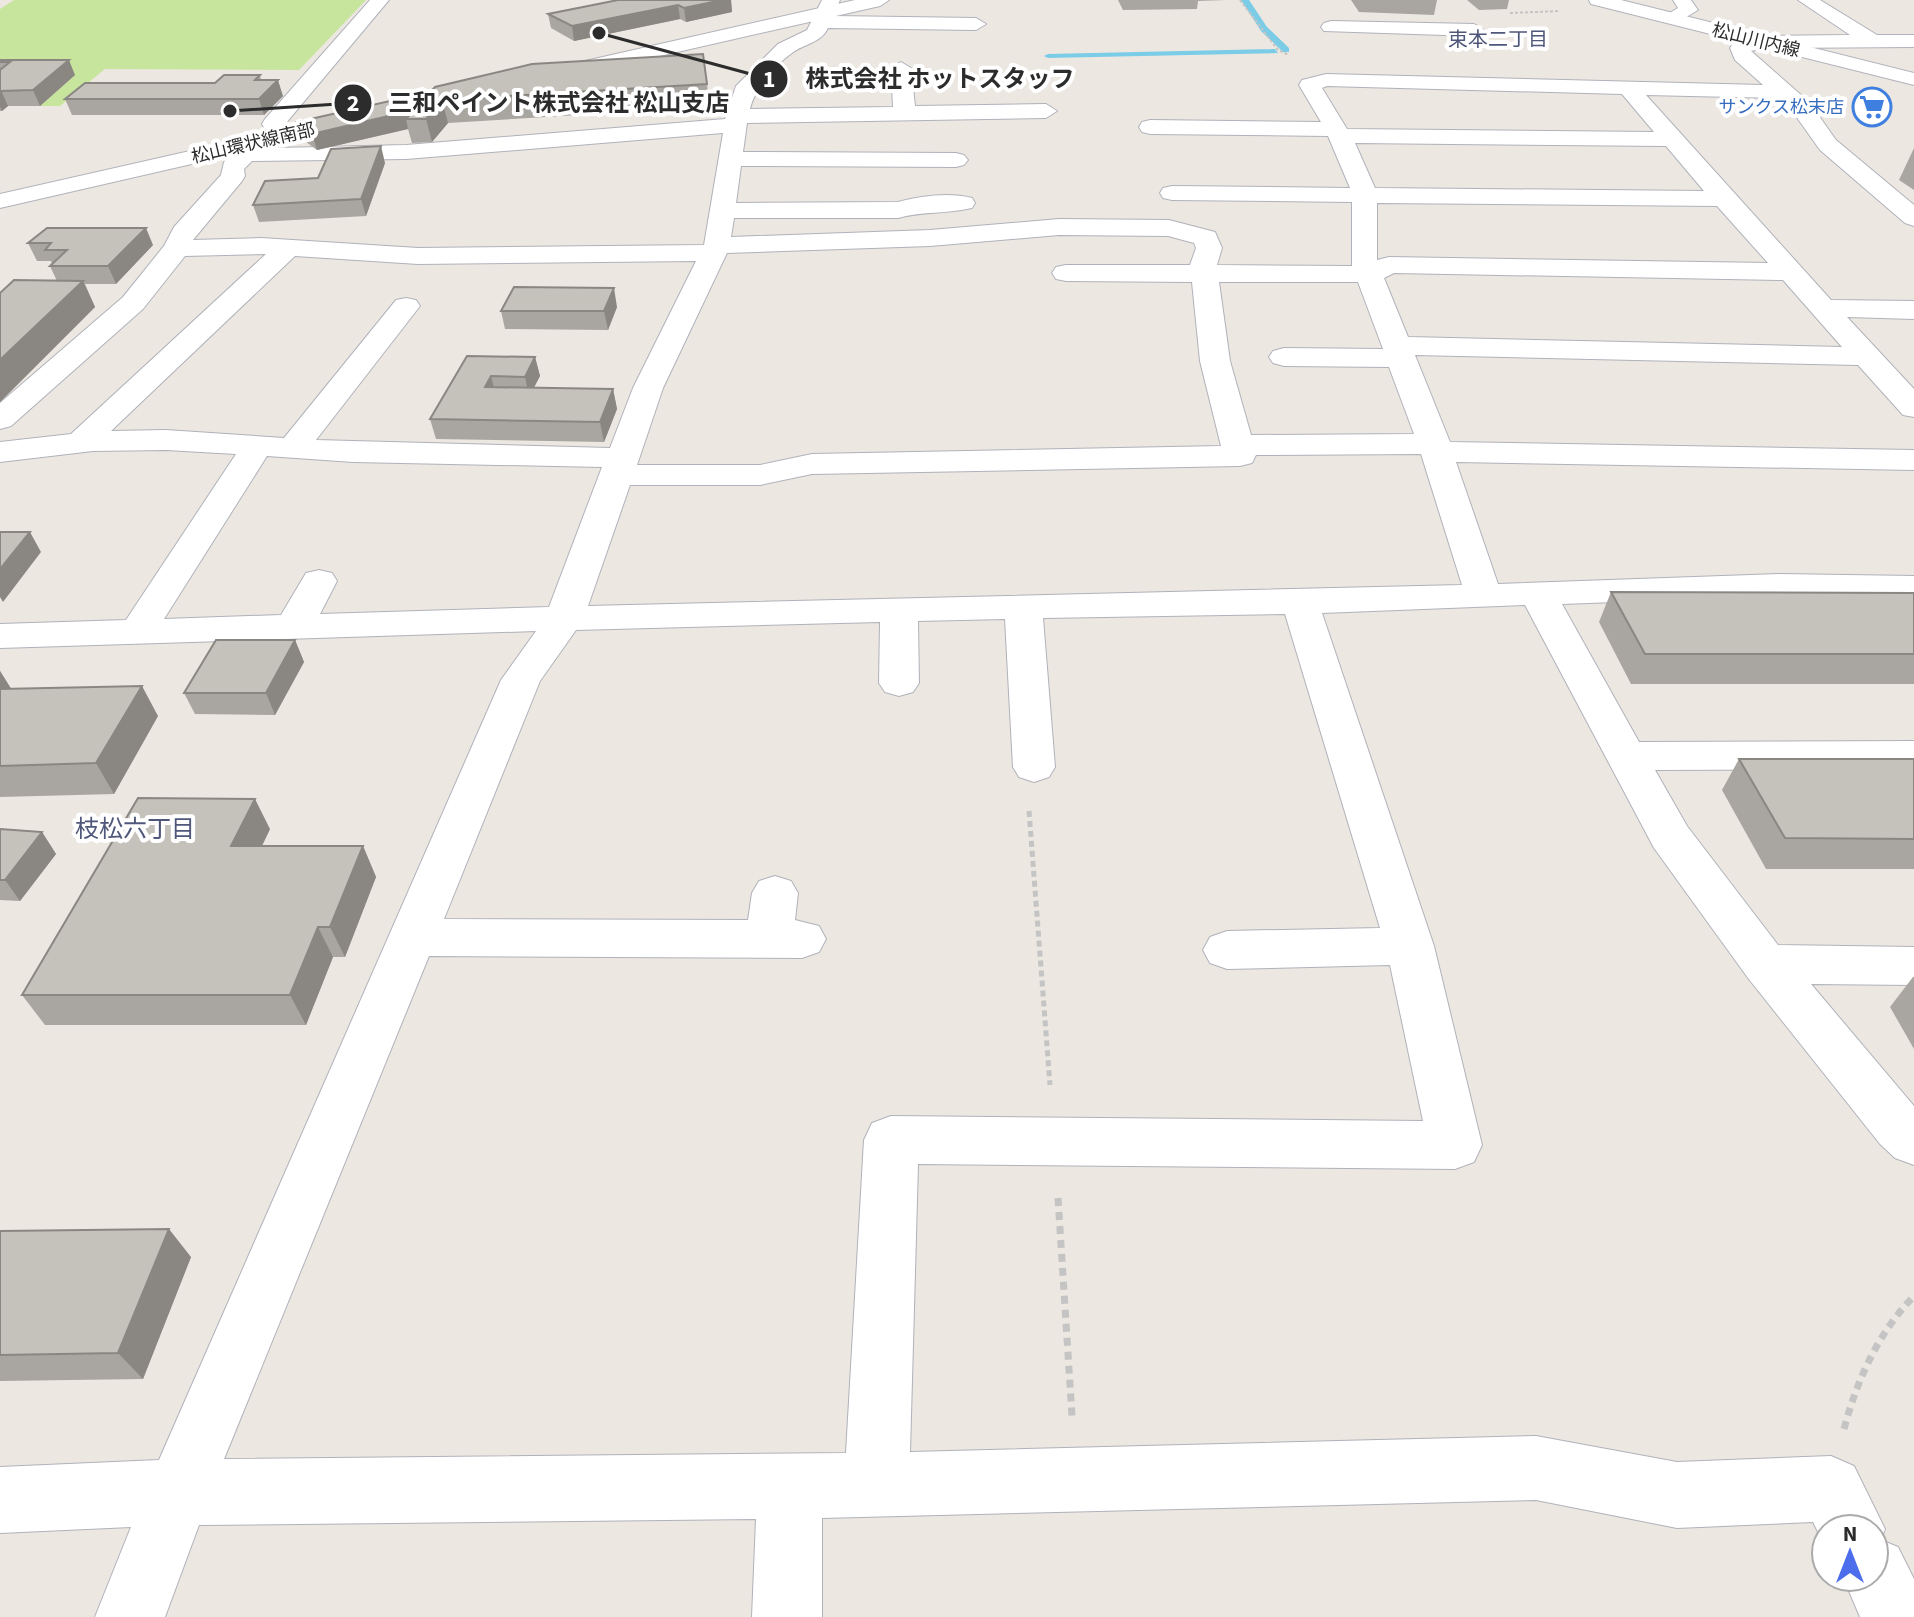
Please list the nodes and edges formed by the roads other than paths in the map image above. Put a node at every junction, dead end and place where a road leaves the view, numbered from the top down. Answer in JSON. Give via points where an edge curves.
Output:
{"nodes":[{"id":1,"x":380,"y":0,"type":"edge"},
{"id":2,"x":880,"y":0,"type":"edge"},
{"id":3,"x":1598,"y":0,"type":"edge"},
{"id":4,"x":1682,"y":0,"type":"edge"},
{"id":5,"x":1807,"y":0,"type":"edge"},
{"id":6,"x":828,"y":7,"type":"edge"},
{"id":7,"x":1454,"y":10,"type":"road end"},
{"id":8,"x":1671,"y":18,"type":"junction"},
{"id":9,"x":1325,"y":20,"type":"dead end"},
{"id":10,"x":976,"y":24,"type":"dead end"},
{"id":11,"x":1872,"y":41,"type":"junction"},
{"id":12,"x":1914,"y":41,"type":"edge"},
{"id":13,"x":1763,"y":42,"type":"junction"},
{"id":14,"x":1514,"y":67,"type":"dead end"},
{"id":15,"x":901,"y":68,"type":"dead end"},
{"id":16,"x":545,"y":70,"type":"edge"},
{"id":17,"x":1914,"y":79,"type":"edge"},
{"id":18,"x":1534,"y":85,"type":"junction"},
{"id":19,"x":1628,"y":88,"type":"junction"},
{"id":20,"x":1784,"y":92,"type":"junction"},
{"id":21,"x":1046,"y":111,"type":"dead end"},
{"id":22,"x":904,"y":113,"type":"junction"},
{"id":23,"x":273,"y":124,"type":"junction"},
{"id":24,"x":1150,"y":127,"type":"dead end"},
{"id":25,"x":1338,"y":132,"type":"junction"},
{"id":26,"x":734,"y":133,"type":"junction"},
{"id":27,"x":1670,"y":139,"type":"junction"},
{"id":28,"x":242,"y":150,"type":"junction"},
{"id":29,"x":956,"y":160,"type":"dead end"},
{"id":30,"x":0,"y":184,"type":"edge"},
{"id":31,"x":1172,"y":193,"type":"dead end"},
{"id":32,"x":1365,"y":194,"type":"junction"},
{"id":33,"x":1724,"y":199,"type":"junction"},
{"id":34,"x":0,"y":201,"type":"edge"},
{"id":35,"x":963,"y":203,"type":"dead end"},
{"id":36,"x":1914,"y":218,"type":"edge"},
{"id":37,"x":717,"y":236,"type":"junction"},
{"id":38,"x":177,"y":248,"type":"junction"},
{"id":39,"x":288,"y":248,"type":"junction"},
{"id":40,"x":1204,"y":271,"type":"junction"},
{"id":41,"x":1789,"y":272,"type":"junction"},
{"id":42,"x":1066,"y":273,"type":"dead end"},
{"id":43,"x":1371,"y":274,"type":"junction"},
{"id":44,"x":406,"y":306,"type":"dead end"},
{"id":45,"x":1824,"y":308,"type":"junction"},
{"id":46,"x":1914,"y":310,"type":"edge"},
{"id":47,"x":1400,"y":352,"type":"junction"},
{"id":48,"x":1865,"y":356,"type":"junction"},
{"id":49,"x":1284,"y":357,"type":"dead end"},
{"id":50,"x":1914,"y":408,"type":"edge"},
{"id":51,"x":0,"y":419,"type":"edge"},
{"id":52,"x":80,"y":443,"type":"junction"},
{"id":53,"x":1237,"y":445,"type":"junction"},
{"id":54,"x":275,"y":448,"type":"junction"},
{"id":55,"x":1436,"y":448,"type":"junction"},
{"id":56,"x":0,"y":452,"type":"edge"},
{"id":57,"x":1914,"y":460,"type":"edge"},
{"id":58,"x":619,"y":466,"type":"junction"},
{"id":59,"x":319,"y":581,"type":"dead end"},
{"id":60,"x":1914,"y":587,"type":"edge"},
{"id":61,"x":1537,"y":592,"type":"junction"},
{"id":62,"x":1483,"y":594,"type":"junction"},
{"id":63,"x":1300,"y":602,"type":"junction"},
{"id":64,"x":1023,"y":607,"type":"junction"},
{"id":65,"x":899,"y":609,"type":"junction"},
{"id":66,"x":564,"y":619,"type":"junction"},
{"id":67,"x":294,"y":627,"type":"junction"},
{"id":68,"x":137,"y":632,"type":"junction"},
{"id":69,"x":0,"y":636,"type":"edge"},
{"id":70,"x":899,"y":683,"type":"dead end"},
{"id":71,"x":1914,"y":755,"type":"edge"},
{"id":72,"x":1626,"y":756,"type":"junction"},
{"id":73,"x":1034,"y":767,"type":"dead end"},
{"id":74,"x":775,"y":893,"type":"dead end"},
{"id":75,"x":412,"y":937,"type":"junction"},
{"id":76,"x":1410,"y":946,"type":"junction"},
{"id":77,"x":1227,"y":950,"type":"dead end"},
{"id":78,"x":1765,"y":964,"type":"junction"},
{"id":79,"x":1914,"y":966,"type":"edge"},
{"id":80,"x":1909,"y":1141,"type":"edge"},
{"id":81,"x":790,"y":1485,"type":"junction"},
{"id":82,"x":877,"y":1485,"type":"junction"},
{"id":83,"x":178,"y":1492,"type":"junction"},
{"id":84,"x":0,"y":1500,"type":"edge"},
{"id":85,"x":1842,"y":1509,"type":"edge"},
{"id":86,"x":1885,"y":1593,"type":"edge"},
{"id":87,"x":130,"y":1617,"type":"edge"},
{"id":88,"x":787,"y":1617,"type":"edge"},
{"id":89,"x":1896,"y":1617,"type":"edge"}],
"edges":[{"from":1,"to":23,"type":"street"},
{"from":2,"to":6,"type":"street"},
{"from":3,"to":8,"type":"street","name":"松山川内線"},
{"from":4,"to":8,"type":"street","via":[[1689,10]]},
{"from":5,"to":11,"type":"street"},
{"from":6,"to":10,"type":"street"},
{"from":6,"to":16,"type":"street"},
{"from":6,"to":26,"type":"street","via":[[815,34],[785,48],[744,91]]},
{"from":7,"to":9,"type":"street","via":[[1479,34],[1361,28]]},
{"from":8,"to":13,"type":"street","name":"松山川内線"},
{"from":11,"to":12,"type":"street"},
{"from":11,"to":13,"type":"street"},
{"from":13,"to":17,"type":"street","name":"松山川内線"},
{"from":13,"to":20,"type":"street","via":[[1740,48],[1742,56]]},
{"from":14,"to":18,"type":"street"},
{"from":15,"to":22,"type":"street"},
{"from":18,"to":19,"type":"street"},
{"from":18,"to":25,"type":"street","via":[[1314,81],[1310,85]]},
{"from":19,"to":20,"type":"street"},
{"from":19,"to":27,"type":"street"},
{"from":20,"to":36,"type":"street","via":[[1828,145]]},
{"from":21,"to":22,"type":"street"},
{"from":22,"to":26,"type":"street"},
{"from":23,"to":28,"type":"street","name":"松山環状線南部","via":[[492,82]]},
{"from":23,"to":30,"type":"street","name":"松山環状線南部"},
{"from":24,"to":25,"type":"street"},
{"from":25,"to":27,"type":"street"},
{"from":25,"to":32,"type":"street"},
{"from":26,"to":28,"type":"street","via":[[406,152]]},
{"from":26,"to":29,"type":"street","via":[[920,166]]},
{"from":26,"to":37,"type":"street"},
{"from":27,"to":33,"type":"street"},
{"from":28,"to":34,"type":"street","name":"松山環状線南部"},
{"from":28,"to":38,"type":"street","via":[[233,176],[183,232]]},
{"from":31,"to":32,"type":"street"},
{"from":32,"to":33,"type":"street"},
{"from":32,"to":43,"type":"street","via":[[1364,261]]},
{"from":33,"to":41,"type":"street"},
{"from":35,"to":37,"type":"street","via":[[921,204]]},
{"from":37,"to":39,"type":"street","via":[[418,256]]},
{"from":37,"to":40,"type":"street","via":[[930,238],[1059,227],[1169,228],[1206,238]]},
{"from":37,"to":58,"type":"street"},
{"from":38,"to":39,"type":"street"},
{"from":38,"to":51,"type":"street","via":[[133,303]]},
{"from":39,"to":52,"type":"street"},
{"from":40,"to":42,"type":"street","via":[[1112,280]]},
{"from":40,"to":43,"type":"street"},
{"from":40,"to":53,"type":"street","via":[[1215,361]]},
{"from":41,"to":43,"type":"street","via":[[1389,265]]},
{"from":41,"to":45,"type":"street"},
{"from":43,"to":47,"type":"street"},
{"from":44,"to":54,"type":"street"},
{"from":45,"to":46,"type":"street"},
{"from":45,"to":48,"type":"street"},
{"from":47,"to":48,"type":"street"},
{"from":47,"to":49,"type":"street"},
{"from":47,"to":55,"type":"street"},
{"from":48,"to":50,"type":"street"},
{"from":52,"to":54,"type":"street","via":[[166,440]]},
{"from":52,"to":56,"type":"street"},
{"from":53,"to":55,"type":"street"},
{"from":53,"to":58,"type":"street","via":[[1240,456],[812,464],[760,475]]},
{"from":54,"to":58,"type":"street"},
{"from":54,"to":68,"type":"street"},
{"from":55,"to":57,"type":"street"},
{"from":55,"to":62,"type":"street"},
{"from":58,"to":66,"type":"street"},
{"from":59,"to":67,"type":"street"},
{"from":60,"to":61,"type":"street"},
{"from":61,"to":62,"type":"street"},
{"from":61,"to":72,"type":"street"},
{"from":62,"to":63,"type":"street"},
{"from":63,"to":64,"type":"street"},
{"from":63,"to":76,"type":"street"},
{"from":64,"to":65,"type":"street"},
{"from":64,"to":73,"type":"street"},
{"from":65,"to":66,"type":"street"},
{"from":65,"to":70,"type":"street"},
{"from":66,"to":67,"type":"street"},
{"from":66,"to":75,"type":"street","via":[[521,680]]},
{"from":67,"to":68,"type":"street"},
{"from":68,"to":69,"type":"street"},
{"from":71,"to":72,"type":"street"},
{"from":72,"to":78,"type":"street","via":[[1670,837]]},
{"from":74,"to":75,"type":"street","via":[[785,939]]},
{"from":75,"to":83,"type":"street"},
{"from":76,"to":77,"type":"street"},
{"from":76,"to":82,"type":"street","via":[[1455,1145],[891,1140]]},
{"from":78,"to":79,"type":"street"},
{"from":78,"to":80,"type":"street"},
{"from":81,"to":82,"type":"street"},
{"from":81,"to":83,"type":"street"},
{"from":81,"to":88,"type":"street"},
{"from":82,"to":85,"type":"street","via":[[1536,1468],[1677,1495]]},
{"from":83,"to":84,"type":"street"},
{"from":83,"to":87,"type":"street"},
{"from":86,"to":89,"type":"street"}]}
